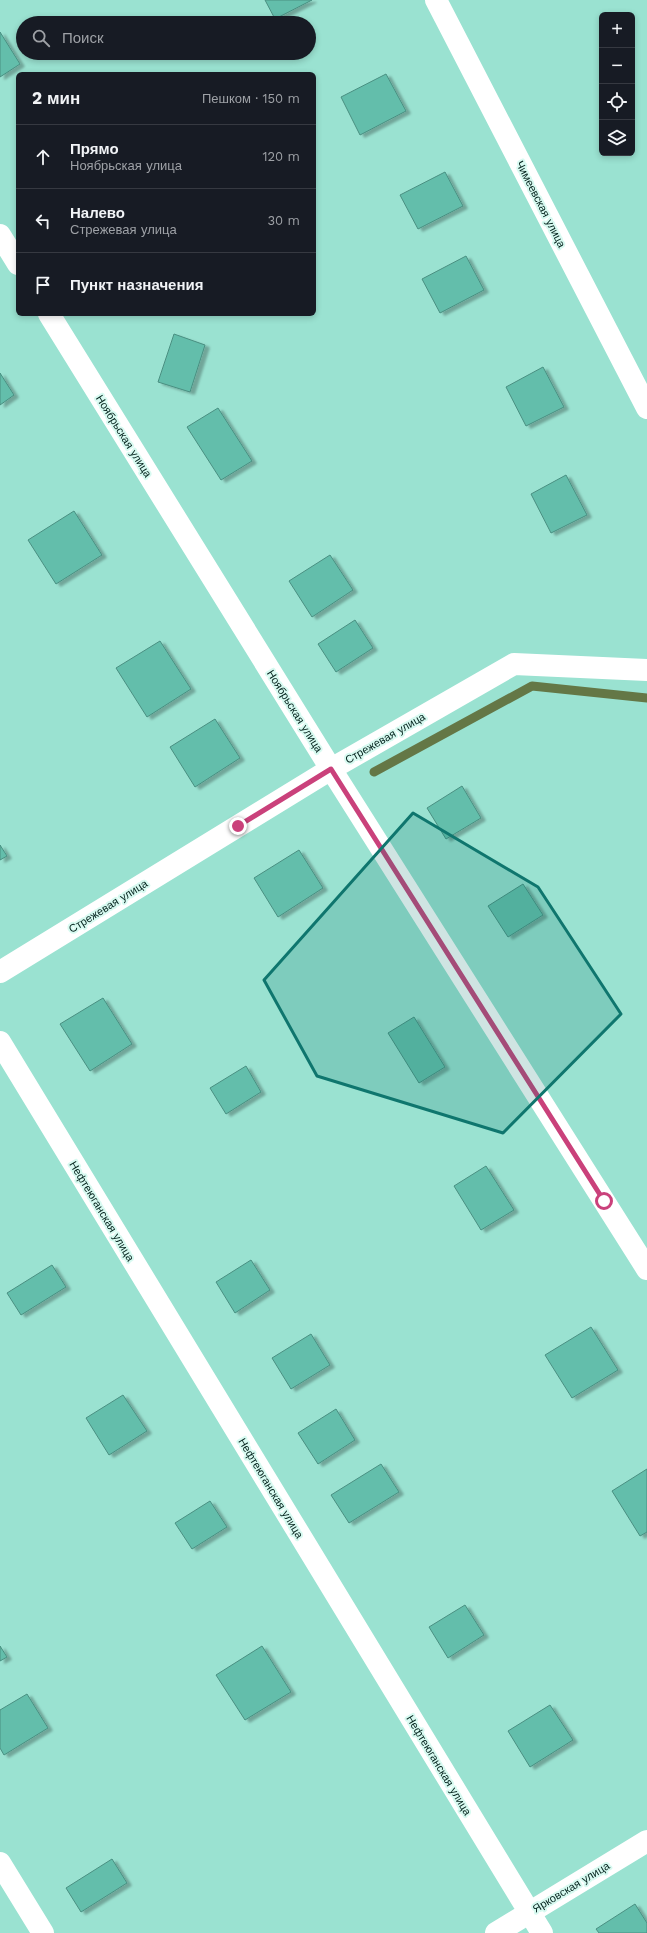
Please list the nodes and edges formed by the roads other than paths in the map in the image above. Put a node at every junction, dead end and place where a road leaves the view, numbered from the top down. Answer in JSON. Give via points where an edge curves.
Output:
{"nodes":[{"id":1,"x":436,"y":0,"type":"edge"},
{"id":2,"x":0,"y":235,"type":"edge"},
{"id":3,"x":16,"y":261,"type":"edge"},
{"id":4,"x":50,"y":316,"type":"edge"},
{"id":5,"x":647,"y":408,"type":"edge"},
{"id":6,"x":647,"y":670,"type":"edge"},
{"id":7,"x":331,"y":769,"type":"junction"},
{"id":8,"x":0,"y":972,"type":"edge"},
{"id":9,"x":0,"y":1042,"type":"edge"},
{"id":10,"x":647,"y":1269,"type":"edge"},
{"id":11,"x":647,"y":1841,"type":"edge"},
{"id":12,"x":0,"y":1863,"type":"edge"},
{"id":13,"x":529,"y":1913,"type":"junction"},
{"id":14,"x":43,"y":1933,"type":"edge"},
{"id":15,"x":496,"y":1933,"type":"edge"},
{"id":16,"x":542,"y":1933,"type":"edge"}],
"edges":[{"from":1,"to":5,"type":"street","name":"Чимеевская улица"},
{"from":2,"to":3,"type":"street"},
{"from":4,"to":7,"type":"street","name":"Ноябрьская улица"},
{"from":6,"to":7,"type":"street","name":"Стрежевая улица","via":[[514,664]]},
{"from":7,"to":8,"type":"street","name":"Стрежевая улица"},
{"from":7,"to":10,"type":"street","name":"Ноябрьская улица"},
{"from":9,"to":13,"type":"street","name":"Нефтеюганская улица"},
{"from":11,"to":13,"type":"street","name":"Ярковская улица"},
{"from":12,"to":14,"type":"street"},
{"from":13,"to":15,"type":"street","name":"Ярковская улица"},
{"from":13,"to":16,"type":"street","name":"Нефтеюганская улица"}]}
